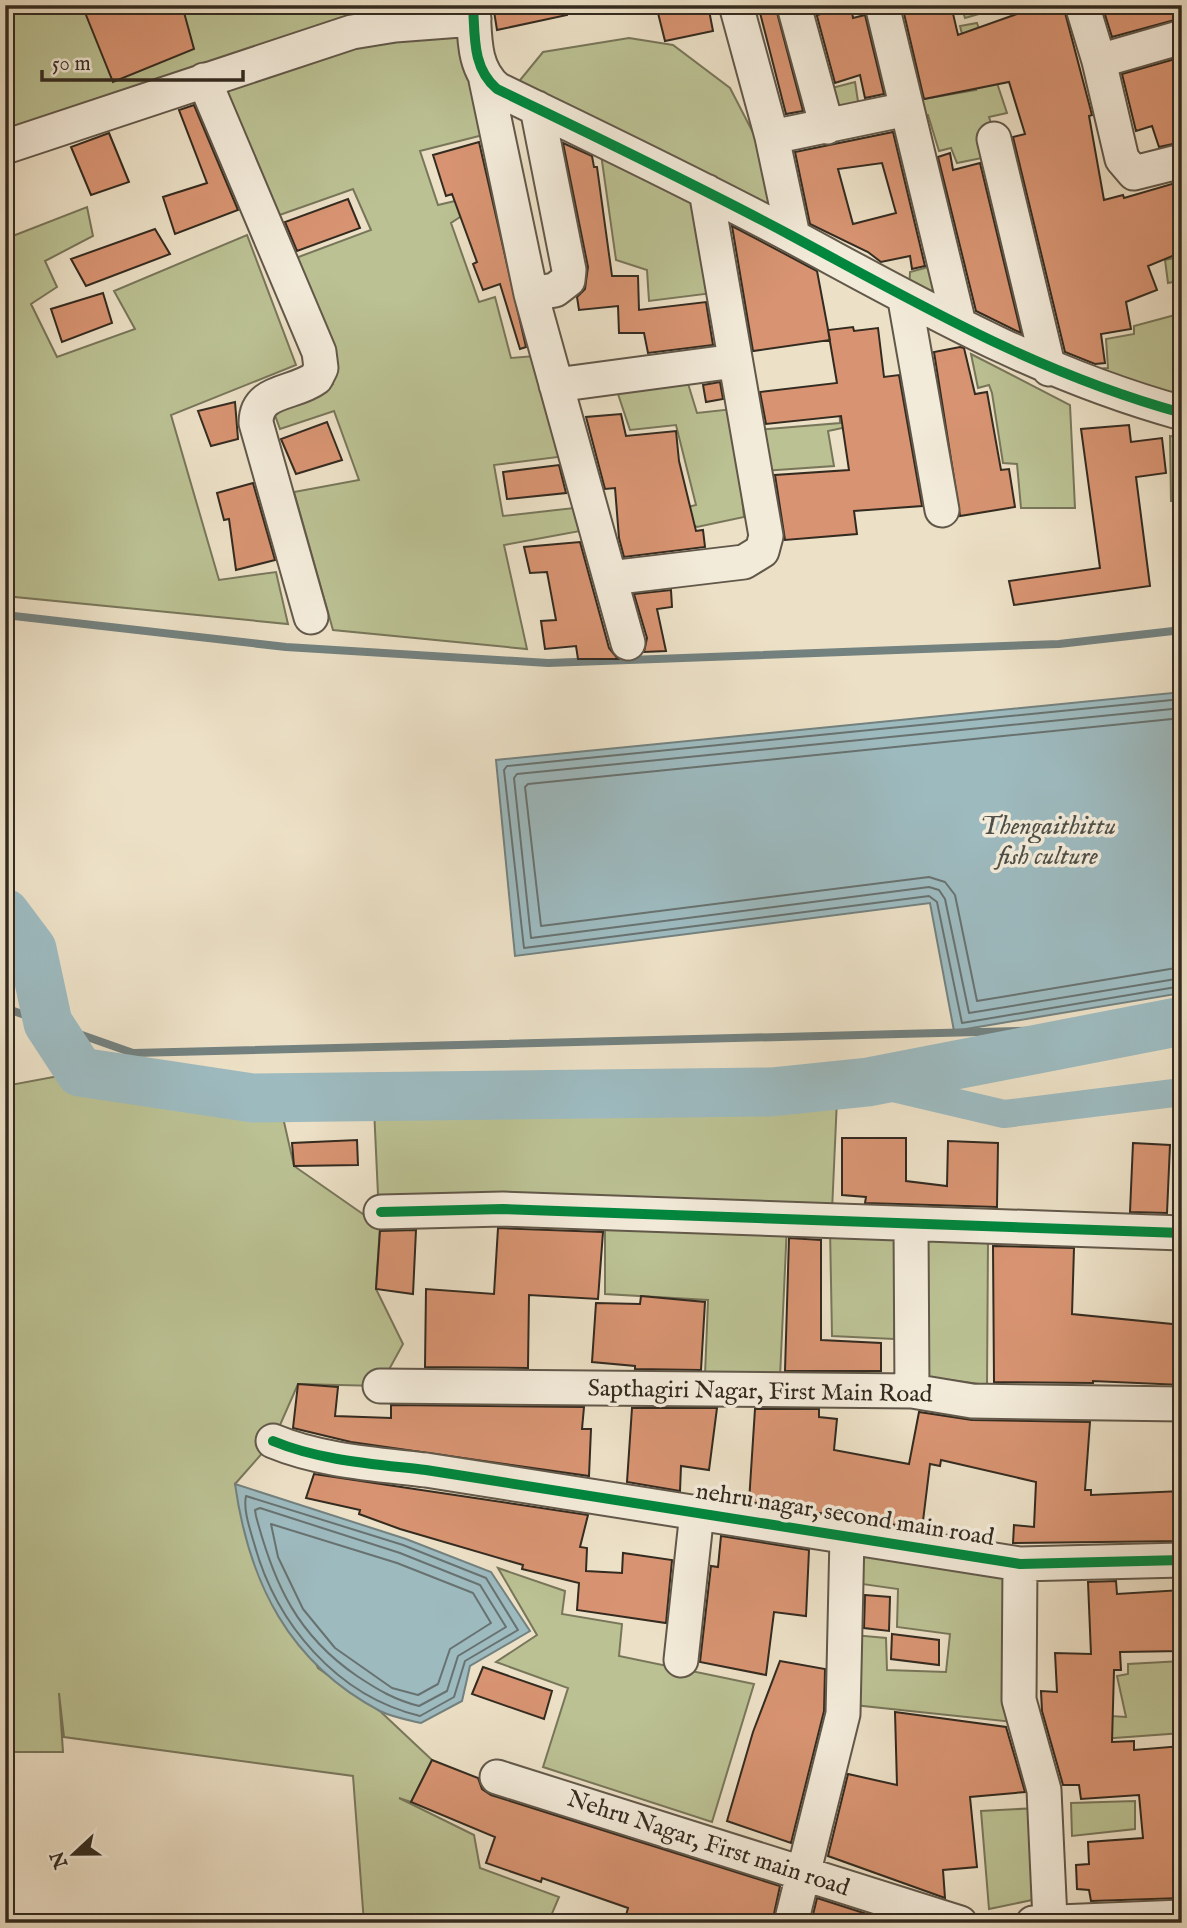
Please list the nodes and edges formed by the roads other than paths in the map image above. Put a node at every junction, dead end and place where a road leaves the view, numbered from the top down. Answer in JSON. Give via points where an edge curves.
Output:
{"nodes":[{"id":1,"x":736,"y":5,"type":"edge"},
{"id":2,"x":882,"y":5,"type":"edge"},
{"id":3,"x":1082,"y":5,"type":"edge"},
{"id":4,"x":794,"y":6,"type":"edge"},
{"id":5,"x":473,"y":12,"type":"edge"},
{"id":6,"x":345,"y":19,"type":"edge"},
{"id":7,"x":1182,"y":37,"type":"edge"},
{"id":8,"x":1099,"y":61,"type":"junction"},
{"id":9,"x":204,"y":80,"type":"junction"},
{"id":10,"x":486,"y":80,"type":"junction"},
{"id":11,"x":537,"y":108,"type":"junction"},
{"id":12,"x":906,"y":109,"type":"junction"},
{"id":13,"x":827,"y":127,"type":"junction"},
{"id":14,"x":772,"y":137,"type":"junction"},
{"id":15,"x":994,"y":139,"type":"dead end"},
{"id":16,"x":5,"y":146,"type":"edge"},
{"id":17,"x":1182,"y":161,"type":"edge"},
{"id":18,"x":706,"y":191,"type":"junction"},
{"id":19,"x":793,"y":236,"type":"junction"},
{"id":20,"x":531,"y":295,"type":"junction"},
{"id":21,"x":905,"y":300,"type":"junction"},
{"id":22,"x":959,"y":324,"type":"junction"},
{"id":23,"x":735,"y":361,"type":"junction"},
{"id":24,"x":1049,"y":369,"type":"junction"},
{"id":25,"x":556,"y":385,"type":"junction"},
{"id":26,"x":1182,"y":413,"type":"edge"},
{"id":27,"x":942,"y":510,"type":"dead end"},
{"id":28,"x":610,"y":578,"type":"junction"},
{"id":29,"x":311,"y":617,"type":"dead end"},
{"id":30,"x":628,"y":643,"type":"dead end"},
{"id":31,"x":381,"y":1212,"type":"dead end"},
{"id":32,"x":911,"y":1225,"type":"junction"},
{"id":33,"x":1182,"y":1233,"type":"edge"},
{"id":34,"x":380,"y":1386,"type":"dead end"},
{"id":35,"x":912,"y":1391,"type":"junction"},
{"id":36,"x":1182,"y":1404,"type":"edge"},
{"id":37,"x":273,"y":1441,"type":"dead end"},
{"id":38,"x":697,"y":1512,"type":"junction"},
{"id":39,"x":847,"y":1537,"type":"junction"},
{"id":40,"x":1182,"y":1560,"type":"edge"},
{"id":41,"x":1020,"y":1564,"type":"junction"},
{"id":42,"x":681,"y":1660,"type":"dead end"},
{"id":43,"x":497,"y":1777,"type":"dead end"},
{"id":44,"x":804,"y":1874,"type":"junction"},
{"id":45,"x":1182,"y":1917,"type":"edge"},
{"id":46,"x":1042,"y":1922,"type":"edge"},
{"id":47,"x":791,"y":1923,"type":"edge"},
{"id":48,"x":960,"y":1923,"type":"edge"}],
"edges":[{"from":1,"to":14,"type":"street"},
{"from":2,"to":12,"type":"street"},
{"from":3,"to":8,"type":"street"},
{"from":4,"to":13,"type":"street"},
{"from":5,"to":6,"type":"street","via":[[395,25]]},
{"from":5,"to":10,"type":"street","via":[[477,57]]},
{"from":6,"to":9,"type":"street"},
{"from":7,"to":8,"type":"street"},
{"from":8,"to":17,"type":"street","via":[[1127,166],[1134,173]]},
{"from":9,"to":16,"type":"street"},
{"from":9,"to":29,"type":"street","via":[[319,352],[321,368],[316,378],[263,400],[256,408],[256,423]]},
{"from":10,"to":11,"type":"street"},
{"from":10,"to":20,"type":"street"},
{"from":11,"to":18,"type":"street"},
{"from":11,"to":20,"type":"street","via":[[569,270],[562,286]]},
{"from":12,"to":13,"type":"street"},
{"from":12,"to":22,"type":"street"},
{"from":13,"to":14,"type":"street"},
{"from":14,"to":19,"type":"street"},
{"from":15,"to":24,"type":"street"},
{"from":18,"to":19,"type":"street"},
{"from":18,"to":23,"type":"street"},
{"from":19,"to":21,"type":"street"},
{"from":20,"to":25,"type":"street"},
{"from":21,"to":22,"type":"street"},
{"from":21,"to":27,"type":"street"},
{"from":22,"to":24,"type":"street"},
{"from":23,"to":25,"type":"street"},
{"from":23,"to":28,"type":"street","via":[[766,536],[762,551],[744,562]]},
{"from":24,"to":26,"type":"street"},
{"from":25,"to":28,"type":"street"},
{"from":28,"to":30,"type":"street"},
{"from":31,"to":32,"type":"street","via":[[503,1209]]},
{"from":32,"to":33,"type":"street"},
{"from":32,"to":35,"type":"street"},
{"from":34,"to":35,"type":"street","name":"Sapthagiri Nagar, First Main Road"},
{"from":35,"to":36,"type":"street","name":"Sapthagiri Nagar, First Main Road","via":[[972,1401]]},
{"from":37,"to":38,"type":"street","name":"nehru nagar, second main road","via":[[355,1462]]},
{"from":38,"to":39,"type":"street","name":"nehru nagar, second main road"},
{"from":38,"to":42,"type":"street"},
{"from":39,"to":41,"type":"street","name":"nehru nagar, second main road"},
{"from":39,"to":44,"type":"street","via":[[843,1714]]},
{"from":40,"to":41,"type":"street","name":"nehru nagar, second main road"},
{"from":41,"to":46,"type":"street","via":[[1019,1700],[1044,1790]]},
{"from":43,"to":44,"type":"street","name":"Nehru Nagar, First main road"},
{"from":44,"to":47,"type":"street"},
{"from":44,"to":48,"type":"street","name":"Nehru Nagar, First main road"},
{"from":45,"to":46,"type":"street"}]}
